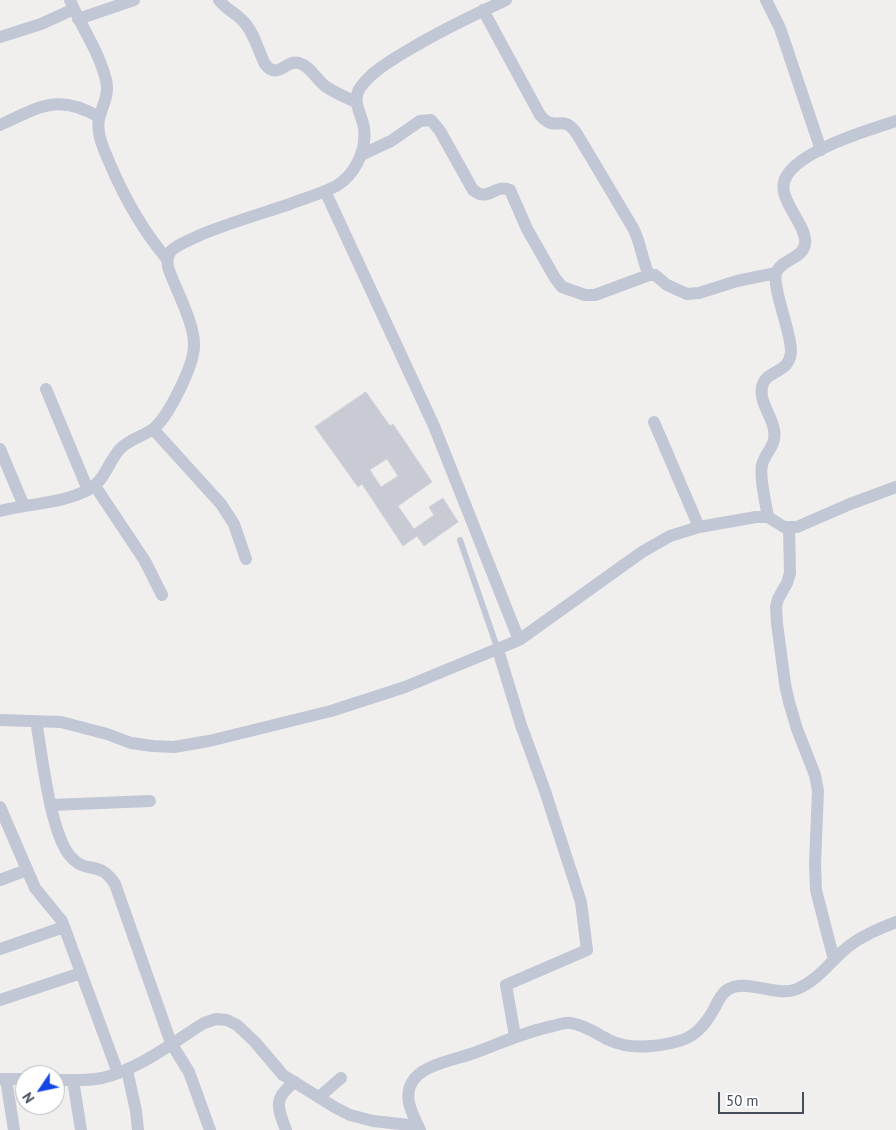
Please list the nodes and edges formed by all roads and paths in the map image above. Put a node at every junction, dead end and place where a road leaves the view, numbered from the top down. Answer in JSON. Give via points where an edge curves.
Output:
{"nodes":[{"id":1,"x":134,"y":0,"type":"edge"},
{"id":2,"x":219,"y":0,"type":"edge"},
{"id":3,"x":506,"y":0,"type":"edge"},
{"id":4,"x":766,"y":0,"type":"edge"},
{"id":5,"x":74,"y":9,"type":"edge"},
{"id":6,"x":483,"y":10,"type":"junction"},
{"id":7,"x":0,"y":37,"type":"edge"},
{"id":8,"x":356,"y":102,"type":"junction"},
{"id":9,"x":99,"y":117,"type":"junction"},
{"id":10,"x":896,"y":121,"type":"edge"},
{"id":11,"x":0,"y":125,"type":"edge"},
{"id":12,"x":821,"y":150,"type":"junction"},
{"id":13,"x":361,"y":155,"type":"junction"},
{"id":14,"x":325,"y":191,"type":"junction"},
{"id":15,"x":167,"y":259,"type":"junction"},
{"id":16,"x":776,"y":273,"type":"junction"},
{"id":17,"x":649,"y":275,"type":"junction"},
{"id":18,"x":46,"y":389,"type":"dead end"},
{"id":19,"x":654,"y":422,"type":"dead end"},
{"id":20,"x":152,"y":429,"type":"junction"},
{"id":21,"x":0,"y":449,"type":"edge"},
{"id":22,"x":896,"y":487,"type":"edge"},
{"id":23,"x":91,"y":488,"type":"junction"},
{"id":24,"x":24,"y":506,"type":"junction"},
{"id":25,"x":0,"y":511,"type":"edge"},
{"id":26,"x":768,"y":518,"type":"junction"},
{"id":27,"x":699,"y":527,"type":"junction"},
{"id":28,"x":789,"y":528,"type":"junction"},
{"id":29,"x":460,"y":540,"type":"dead end"},
{"id":30,"x":246,"y":559,"type":"dead end"},
{"id":31,"x":162,"y":595,"type":"dead end"},
{"id":32,"x":519,"y":640,"type":"junction"},
{"id":33,"x":498,"y":650,"type":"junction"},
{"id":34,"x":0,"y":720,"type":"edge"},
{"id":35,"x":36,"y":721,"type":"junction"},
{"id":36,"x":150,"y":801,"type":"dead end"},
{"id":37,"x":51,"y":805,"type":"junction"},
{"id":38,"x":0,"y":807,"type":"edge"},
{"id":39,"x":28,"y":870,"type":"junction"},
{"id":40,"x":0,"y":880,"type":"edge"},
{"id":41,"x":896,"y":922,"type":"edge"},
{"id":42,"x":64,"y":927,"type":"junction"},
{"id":43,"x":0,"y":950,"type":"edge"},
{"id":44,"x":834,"y":960,"type":"junction"},
{"id":45,"x":81,"y":973,"type":"junction"},
{"id":46,"x":0,"y":1000,"type":"edge"},
{"id":47,"x":515,"y":1036,"type":"junction"},
{"id":48,"x":171,"y":1043,"type":"junction"},
{"id":49,"x":123,"y":1071,"type":"junction"},
{"id":50,"x":341,"y":1078,"type":"dead end"},
{"id":51,"x":3,"y":1079,"type":"edge"},
{"id":52,"x":65,"y":1080,"type":"edge"},
{"id":53,"x":73,"y":1080,"type":"junction"},
{"id":54,"x":295,"y":1082,"type":"junction"},
{"id":55,"x":319,"y":1097,"type":"junction"},
{"id":56,"x":419,"y":1128,"type":"edge"},
{"id":57,"x":14,"y":1130,"type":"edge"},
{"id":58,"x":81,"y":1130,"type":"edge"},
{"id":59,"x":138,"y":1130,"type":"edge"},
{"id":60,"x":210,"y":1130,"type":"edge"},
{"id":61,"x":286,"y":1130,"type":"edge"}],
"edges":[{"from":1,"to":5,"type":"street"},
{"from":2,"to":8,"type":"street","via":[[247,26],[268,68],[274,71],[294,62],[300,63],[324,85]]},
{"from":3,"to":6,"type":"street"},
{"from":4,"to":12,"type":"street","via":[[780,28]]},
{"from":5,"to":7,"type":"street"},
{"from":5,"to":9,"type":"street","via":[[98,56],[106,80],[106,100]]},
{"from":6,"to":8,"type":"street","via":[[389,62],[360,88]]},
{"from":6,"to":17,"type":"street","via":[[540,115],[551,124],[570,124],[577,134],[633,228]]},
{"from":8,"to":13,"type":"street","via":[[364,128]]},
{"from":9,"to":11,"type":"street","via":[[71,105],[50,104]]},
{"from":9,"to":15,"type":"street","via":[[101,142],[118,182],[147,234]]},
{"from":10,"to":12,"type":"street"},
{"from":12,"to":16,"type":"street","via":[[801,162],[786,177],[784,184],[789,205],[802,230],[805,245]]},
{"from":13,"to":14,"type":"street","via":[[348,177]]},
{"from":13,"to":17,"type":"street","via":[[391,141],[420,121],[431,120],[473,190],[485,195],[499,188],[510,190],[527,230],[562,287],[595,295]]},
{"from":14,"to":15,"type":"street","via":[[207,232],[178,246]]},
{"from":14,"to":32,"type":"street","via":[[434,426]]},
{"from":15,"to":20,"type":"street","via":[[194,345],[190,367],[173,403],[162,421]]},
{"from":16,"to":17,"type":"street","via":[[687,294]]},
{"from":16,"to":26,"type":"street","via":[[791,352],[784,368],[766,379],[762,389],[775,432],[773,446],[762,466]]},
{"from":18,"to":23,"type":"street"},
{"from":19,"to":27,"type":"street"},
{"from":20,"to":23,"type":"street","via":[[122,447],[104,476]]},
{"from":20,"to":30,"type":"street","via":[[221,504],[234,524]]},
{"from":21,"to":24,"type":"street"},
{"from":22,"to":28,"type":"street"},
{"from":23,"to":24,"type":"street","via":[[73,497]]},
{"from":23,"to":31,"type":"street","via":[[145,561]]},
{"from":24,"to":25,"type":"street"},
{"from":26,"to":27,"type":"street","via":[[748,518]]},
{"from":26,"to":28,"type":"street"},
{"from":27,"to":32,"type":"street","via":[[670,536],[642,552]]},
{"from":28,"to":44,"type":"street","via":[[790,573],[778,599],[777,623],[785,684],[818,791],[816,890]]},
{"from":29,"to":33,"type":"lane"},
{"from":32,"to":33,"type":"street"},
{"from":33,"to":35,"type":"street","via":[[405,687],[331,711],[174,747],[131,743],[61,722]]},
{"from":33,"to":47,"type":"street","via":[[581,902],[587,950],[506,985]]},
{"from":34,"to":35,"type":"street"},
{"from":35,"to":37,"type":"street"},
{"from":36,"to":37,"type":"street"},
{"from":37,"to":48,"type":"street","via":[[56,827],[70,856],[84,867],[103,870],[114,884]]},
{"from":38,"to":39,"type":"street"},
{"from":39,"to":40,"type":"street"},
{"from":39,"to":42,"type":"street","via":[[39,895],[54,910]]},
{"from":41,"to":44,"type":"street","via":[[860,938]]},
{"from":42,"to":43,"type":"street"},
{"from":42,"to":45,"type":"street"},
{"from":44,"to":47,"type":"street","via":[[822,974],[796,990],[734,987],[726,991],[706,1022],[681,1041],[626,1046],[570,1023]]},
{"from":45,"to":46,"type":"street"},
{"from":45,"to":49,"type":"street"},
{"from":47,"to":56,"type":"street","via":[[428,1068],[416,1077],[409,1089],[408,1105]]},
{"from":48,"to":49,"type":"street"},
{"from":48,"to":54,"type":"street","via":[[204,1023],[227,1020],[237,1025],[283,1075]]},
{"from":48,"to":60,"type":"street","via":[[189,1072]]},
{"from":49,"to":53,"type":"street","via":[[100,1078]]},
{"from":49,"to":59,"type":"street"},
{"from":50,"to":55,"type":"street"},
{"from":51,"to":57,"type":"street"},
{"from":52,"to":53,"type":"street"},
{"from":53,"to":58,"type":"street"},
{"from":54,"to":55,"type":"street"},
{"from":54,"to":61,"type":"street","via":[[279,1099],[278,1107]]},
{"from":55,"to":56,"type":"street","via":[[350,1115]]}]}
